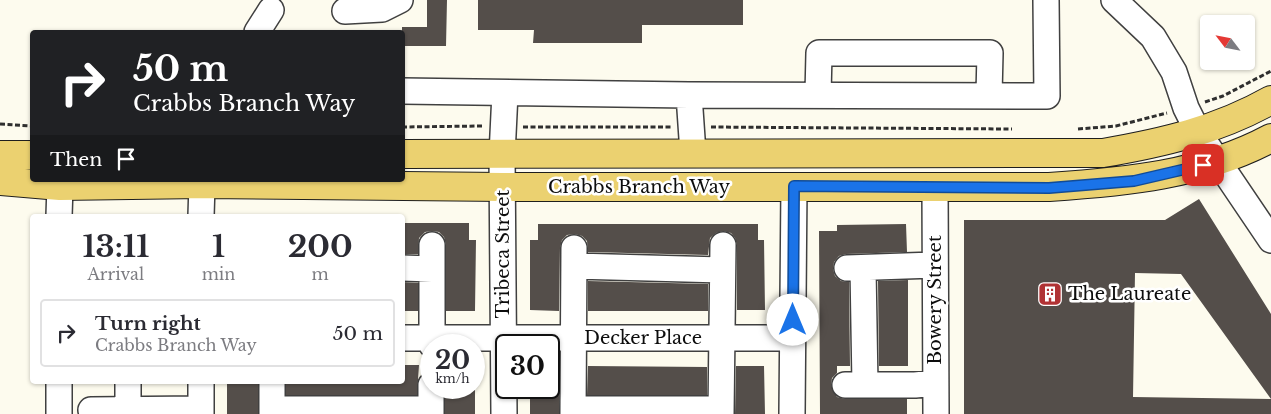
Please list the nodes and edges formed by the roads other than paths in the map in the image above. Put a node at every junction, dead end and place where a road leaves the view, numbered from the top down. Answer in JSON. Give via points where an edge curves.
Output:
{"nodes":[{"id":1,"x":400,"y":0,"type":"edge"},
{"id":2,"x":1046,"y":0,"type":"edge"},
{"id":3,"x":1114,"y":0,"type":"edge"},
{"id":4,"x":271,"y":10,"type":"dead end"},
{"id":5,"x":347,"y":15,"type":"edge"},
{"id":6,"x":258,"y":30,"type":"edge"},
{"id":7,"x":405,"y":91,"type":"edge"},
{"id":8,"x":505,"y":93,"type":"junction"},
{"id":9,"x":818,"y":94,"type":"junction"},
{"id":10,"x":689,"y":95,"type":"junction"},
{"id":11,"x":989,"y":95,"type":"junction"},
{"id":12,"x":1271,"y":100,"type":"edge"},
{"id":13,"x":1198,"y":132,"type":"junction"},
{"id":14,"x":1271,"y":138,"type":"edge"},
{"id":15,"x":692,"y":140,"type":"junction"},
{"id":16,"x":405,"y":154,"type":"edge"},
{"id":17,"x":0,"y":155,"type":"edge"},
{"id":18,"x":30,"y":155,"type":"edge"},
{"id":19,"x":502,"y":155,"type":"junction"},
{"id":20,"x":1218,"y":161,"type":"junction"},
{"id":21,"x":0,"y":180,"type":"edge"},
{"id":22,"x":202,"y":184,"type":"junction"},
{"id":23,"x":60,"y":186,"type":"junction"},
{"id":24,"x":794,"y":186,"type":"junction"},
{"id":25,"x":503,"y":187,"type":"junction"},
{"id":26,"x":935,"y":187,"type":"junction"},
{"id":27,"x":59,"y":214,"type":"edge"},
{"id":28,"x":201,"y":214,"type":"edge"},
{"id":29,"x":1271,"y":240,"type":"edge"},
{"id":30,"x":722,"y":245,"type":"dead end"},
{"id":31,"x":934,"y":266,"type":"junction"},
{"id":32,"x":405,"y":267,"type":"edge"},
{"id":33,"x":722,"y":270,"type":"junction"},
{"id":34,"x":432,"y":334,"type":"edge"},
{"id":35,"x":504,"y":334,"type":"edge"},
{"id":36,"x":405,"y":338,"type":"edge"},
{"id":37,"x":560,"y":338,"type":"edge"},
{"id":38,"x":574,"y":338,"type":"junction"},
{"id":39,"x":721,"y":338,"type":"junction"},
{"id":40,"x":793,"y":338,"type":"junction"},
{"id":41,"x":420,"y":340,"type":"edge"},
{"id":42,"x":935,"y":383,"type":"junction"},
{"id":43,"x":59,"y":384,"type":"edge"},
{"id":44,"x":128,"y":384,"type":"edge"},
{"id":45,"x":202,"y":384,"type":"edge"},
{"id":46,"x":272,"y":384,"type":"edge"},
{"id":47,"x":504,"y":399,"type":"edge"},
{"id":48,"x":431,"y":402,"type":"edge"},
{"id":49,"x":91,"y":410,"type":"dead end"},
{"id":50,"x":128,"y":410,"type":"junction"},
{"id":51,"x":201,"y":411,"type":"edge"},
{"id":52,"x":272,"y":411,"type":"edge"},
{"id":53,"x":573,"y":411,"type":"edge"},
{"id":54,"x":721,"y":412,"type":"edge"},
{"id":55,"x":59,"y":414,"type":"edge"},
{"id":56,"x":504,"y":414,"type":"edge"},
{"id":57,"x":792,"y":414,"type":"edge"},
{"id":58,"x":936,"y":414,"type":"edge"}],
"edges":[{"from":1,"to":5,"type":"street","via":[[382,9]]},
{"from":2,"to":11,"type":"street","via":[[1047,96]]},
{"from":3,"to":13,"type":"street","via":[[1153,37],[1174,72]]},
{"from":4,"to":6,"type":"street"},
{"from":7,"to":8,"type":"street"},
{"from":8,"to":10,"type":"street"},
{"from":8,"to":19,"type":"street","name":"Tribeca Street"},
{"from":9,"to":10,"type":"street"},
{"from":9,"to":11,"type":"street"},
{"from":9,"to":11,"type":"street","via":[[819,53],[990,53]]},
{"from":10,"to":15,"type":"street"},
{"from":12,"to":13,"type":"main road","name":"Crabbs Branch Way","via":[[1234,120]]},
{"from":13,"to":15,"type":"main road","name":"Crabbs Branch Way","via":[[1152,145],[1103,153]]},
{"from":13,"to":20,"type":"street"},
{"from":14,"to":20,"type":"main road","name":"Crabbs Branch Way"},
{"from":15,"to":19,"type":"main road","name":"Crabbs Branch Way"},
{"from":16,"to":19,"type":"main road","name":"Crabbs Branch Way"},
{"from":17,"to":18,"type":"main road"},
{"from":19,"to":25,"type":"street","name":"Tribeca Street"},
{"from":20,"to":26,"type":"main road","name":"Crabbs Branch Way","via":[[1134,181],[1049,188]]},
{"from":20,"to":29,"type":"street"},
{"from":21,"to":23,"type":"main road","name":"Crabbs Branch Way"},
{"from":22,"to":23,"type":"main road","name":"Crabbs Branch Way"},
{"from":22,"to":25,"type":"main road","name":"Crabbs Branch Way"},
{"from":22,"to":28,"type":"street"},
{"from":23,"to":27,"type":"street"},
{"from":24,"to":25,"type":"main road","name":"Crabbs Branch Way"},
{"from":24,"to":26,"type":"main road","name":"Crabbs Branch Way"},
{"from":24,"to":40,"type":"street"},
{"from":25,"to":35,"type":"street","name":"Tribeca Street"},
{"from":26,"to":31,"type":"street","name":"Bowery Street"},
{"from":30,"to":33,"type":"street"},
{"from":31,"to":42,"type":"street","name":"Bowery Street"},
{"from":31,"to":42,"type":"street","via":[[855,268],[855,385]]},
{"from":32,"to":34,"type":"street","via":[[432,257]]},
{"from":33,"to":38,"type":"street","via":[[574,257]]},
{"from":33,"to":39,"type":"street"},
{"from":36,"to":41,"type":"street","name":"Decker Place"},
{"from":37,"to":38,"type":"street","name":"Decker Place"},
{"from":38,"to":39,"type":"street","name":"Decker Place"},
{"from":38,"to":53,"type":"street"},
{"from":39,"to":40,"type":"street","name":"Decker Place"},
{"from":39,"to":54,"type":"street"},
{"from":40,"to":57,"type":"street"},
{"from":42,"to":58,"type":"street","name":"Bowery Street"},
{"from":43,"to":55,"type":"street"},
{"from":44,"to":50,"type":"street"},
{"from":45,"to":51,"type":"street"},
{"from":46,"to":52,"type":"street"},
{"from":47,"to":56,"type":"street","name":"Tribeca Street"},
{"from":48,"to":52,"type":"street"},
{"from":49,"to":50,"type":"street"},
{"from":50,"to":51,"type":"street"},
{"from":53,"to":54,"type":"street"}]}
